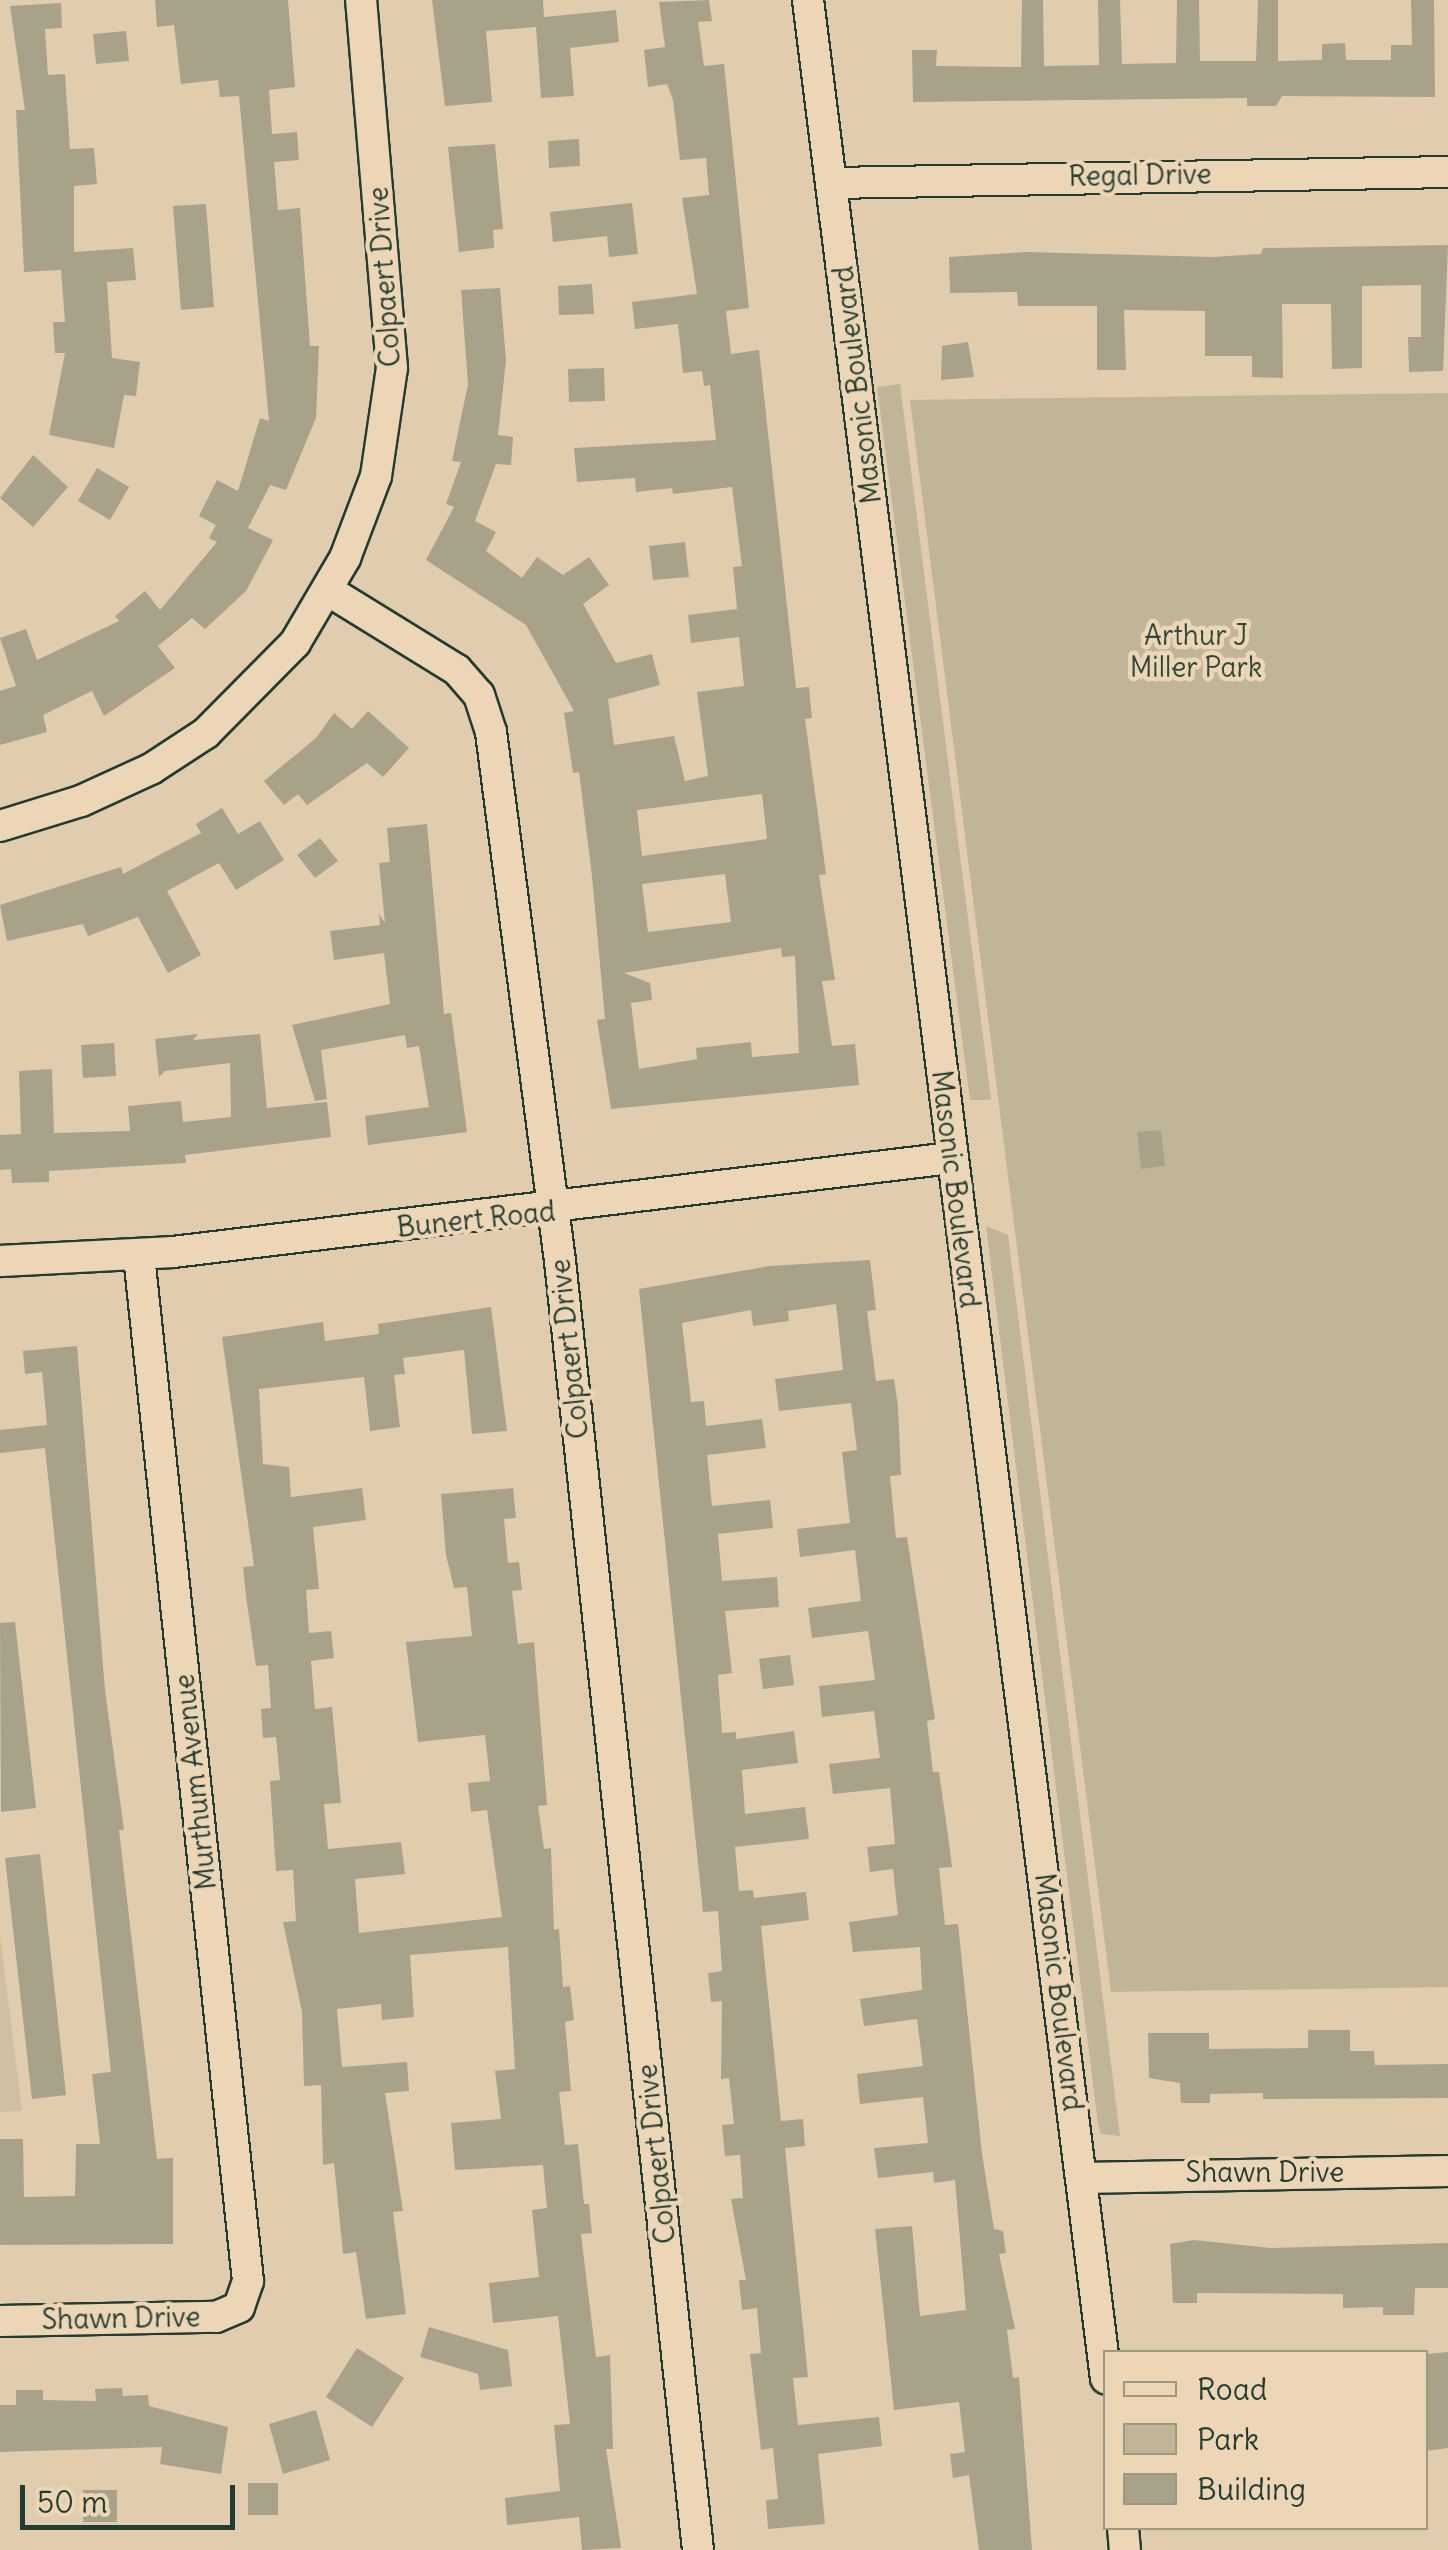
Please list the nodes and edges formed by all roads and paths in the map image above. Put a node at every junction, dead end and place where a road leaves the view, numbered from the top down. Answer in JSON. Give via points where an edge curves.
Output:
{"nodes":[{"id":1,"x":361,"y":0,"type":"edge"},
{"id":2,"x":808,"y":0,"type":"edge"},
{"id":3,"x":1448,"y":172,"type":"edge"},
{"id":4,"x":832,"y":183,"type":"junction"},
{"id":5,"x":328,"y":591,"type":"junction"},
{"id":6,"x":0,"y":826,"type":"edge"},
{"id":7,"x":951,"y":1158,"type":"junction"},
{"id":8,"x":553,"y":1211,"type":"junction"},
{"id":9,"x":139,"y":1256,"type":"junction"},
{"id":10,"x":0,"y":1261,"type":"edge"},
{"id":11,"x":1448,"y":2171,"type":"edge"},
{"id":12,"x":1083,"y":2178,"type":"junction"},
{"id":13,"x":239,"y":2306,"type":"joint"},
{"id":14,"x":0,"y":2321,"type":"edge"},
{"id":15,"x":1103,"y":2352,"type":"edge"},
{"id":16,"x":698,"y":2550,"type":"edge"}],
"edges":[{"from":1,"to":5,"type":"street","name":"Colpaert Drive","via":[[392,368],[376,476]]},
{"from":2,"to":4,"type":"street","name":"Masonic Boulevard"},
{"from":3,"to":4,"type":"street","name":"Regal Drive"},
{"from":4,"to":7,"type":"street","name":"Masonic Boulevard"},
{"from":5,"to":6,"type":"street","via":[[295,643],[206,733],[152,769],[81,801]]},
{"from":5,"to":8,"type":"street","name":"Colpaert Drive","via":[[432,652],[480,694],[501,785]]},
{"from":7,"to":8,"type":"street","name":"Bunert Road"},
{"from":7,"to":12,"type":"street","name":"Masonic Boulevard"},
{"from":8,"to":9,"type":"street","name":"Bunert Road"},
{"from":8,"to":16,"type":"street","name":"Colpaert Drive"},
{"from":9,"to":10,"type":"street","name":"Bunert Road"},
{"from":9,"to":13,"type":"street","name":"Murthum Avenue","via":[[248,2281]]},
{"from":11,"to":12,"type":"street","name":"Shawn Drive"},
{"from":12,"to":15,"type":"street","name":"Masonic Boulevard"},
{"from":13,"to":14,"type":"street","name":"Shawn Drive","via":[[216,2317]]}]}
